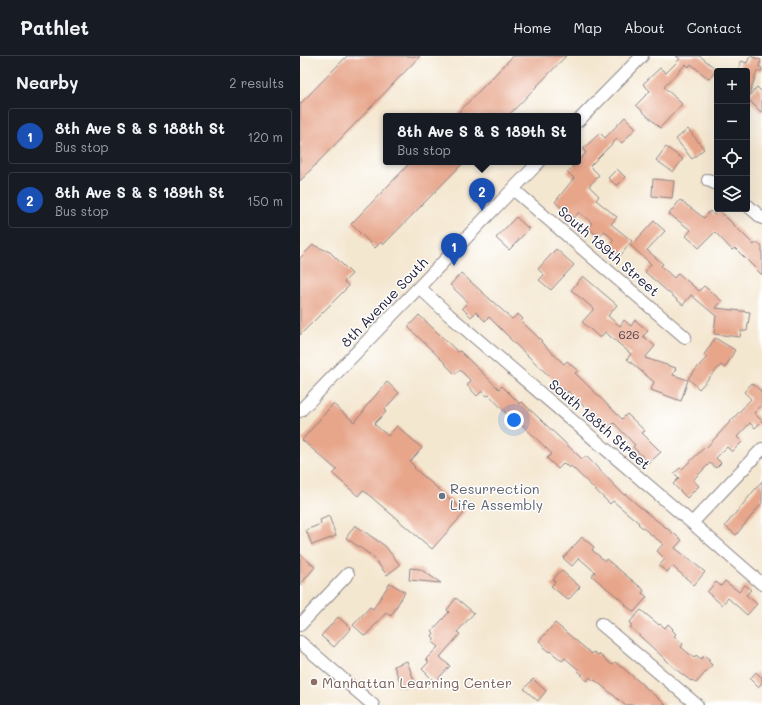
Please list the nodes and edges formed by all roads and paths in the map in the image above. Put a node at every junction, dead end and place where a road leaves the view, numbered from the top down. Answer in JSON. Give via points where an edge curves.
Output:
{"nodes":[{"id":1,"x":642,"y":56,"type":"edge"},
{"id":2,"x":581,"y":118,"type":"edge"},
{"id":3,"x":536,"y":165,"type":"edge"},
{"id":4,"x":513,"y":189,"type":"junction"},
{"id":5,"x":750,"y":208,"type":"edge"},
{"id":6,"x":762,"y":218,"type":"edge"},
{"id":7,"x":419,"y":287,"type":"junction"},
{"id":8,"x":685,"y":337,"type":"dead end"},
{"id":9,"x":300,"y":411,"type":"edge"},
{"id":10,"x":762,"y":449,"type":"edge"},
{"id":11,"x":692,"y":522,"type":"junction"},
{"id":12,"x":348,"y":574,"type":"dead end"},
{"id":13,"x":762,"y":584,"type":"edge"},
{"id":14,"x":601,"y":624,"type":"dead end"},
{"id":15,"x":300,"y":625,"type":"edge"},
{"id":16,"x":300,"y":642,"type":"edge"},
{"id":17,"x":373,"y":705,"type":"edge"},
{"id":18,"x":697,"y":705,"type":"edge"}],
"edges":[{"from":1,"to":2,"type":"street"},
{"from":3,"to":4,"type":"street","name":"8th Avenue South"},
{"from":4,"to":7,"type":"street","name":"8th Avenue South"},
{"from":4,"to":8,"type":"street","name":"South 189th Street"},
{"from":5,"to":6,"type":"street"},
{"from":7,"to":9,"type":"street","name":"8th Avenue South"},
{"from":7,"to":11,"type":"street","name":"South 188th Street"},
{"from":10,"to":11,"type":"street"},
{"from":11,"to":13,"type":"street","name":"South 188th Street"},
{"from":12,"to":15,"type":"street"},
{"from":14,"to":18,"type":"street"},
{"from":16,"to":17,"type":"street"}]}
